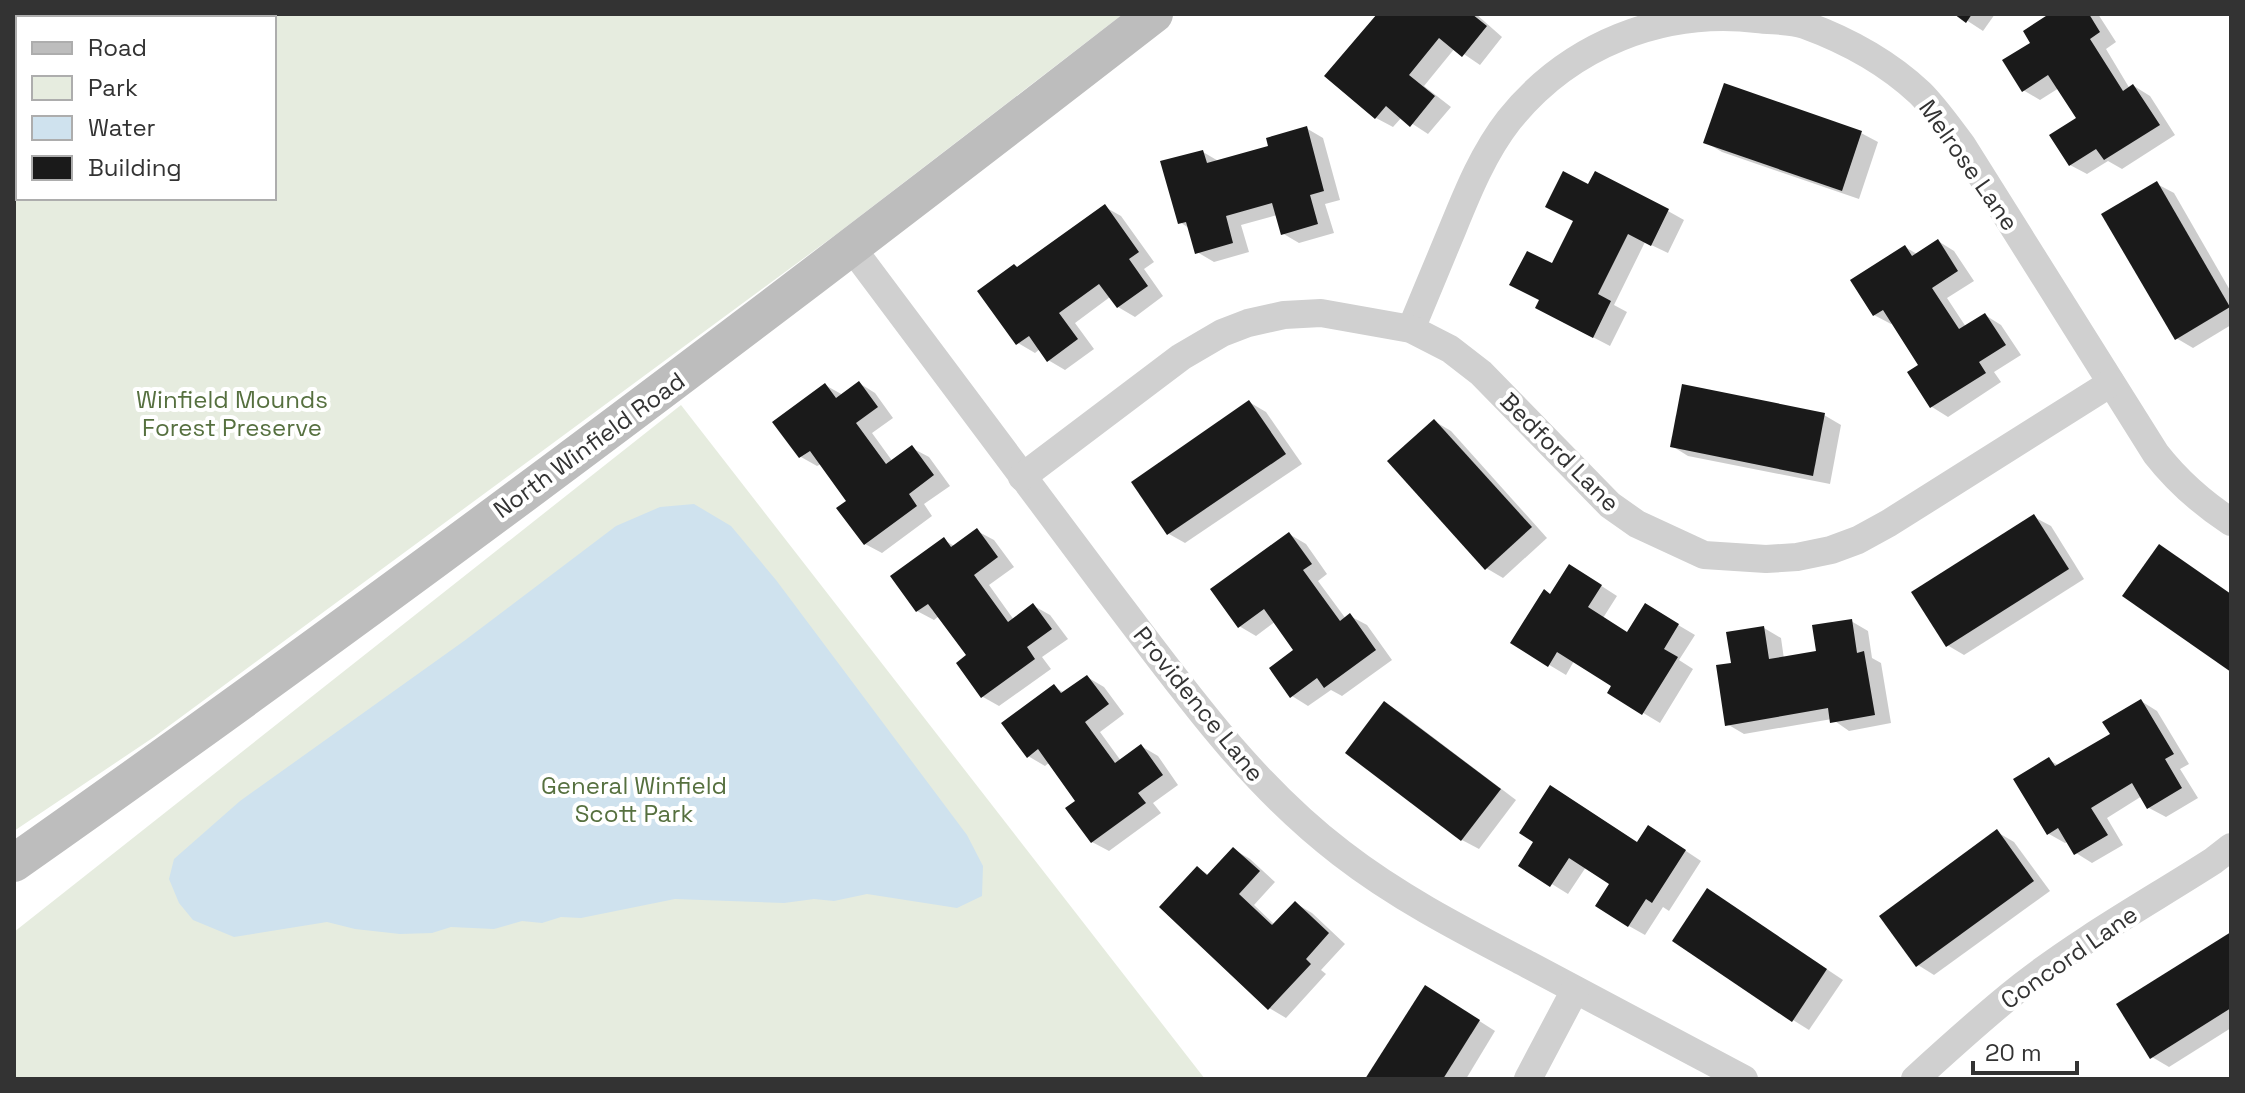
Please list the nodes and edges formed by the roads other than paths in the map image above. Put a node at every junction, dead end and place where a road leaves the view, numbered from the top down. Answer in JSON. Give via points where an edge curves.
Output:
{"nodes":[{"id":1,"x":1154,"y":14,"type":"edge"},
{"id":2,"x":852,"y":248,"type":"junction"},
{"id":3,"x":1411,"y":329,"type":"junction"},
{"id":4,"x":2111,"y":383,"type":"junction"},
{"id":5,"x":1022,"y":477,"type":"junction"},
{"id":6,"x":2231,"y":522,"type":"edge"},
{"id":7,"x":2231,"y":847,"type":"edge"},
{"id":8,"x":14,"y":863,"type":"edge"},
{"id":9,"x":1575,"y":990,"type":"junction"},
{"id":10,"x":1528,"y":1079,"type":"edge"},
{"id":11,"x":1744,"y":1079,"type":"edge"},
{"id":12,"x":1915,"y":1079,"type":"edge"}],
"edges":[{"from":1,"to":2,"type":"street","name":"North Winfield Road"},
{"from":2,"to":5,"type":"street","name":"Providence Lane"},
{"from":2,"to":8,"type":"street","name":"North Winfield Road","via":[[604,435]]},
{"from":3,"to":4,"type":"street","name":"Bedford Lane","via":[[1481,373],[1610,505],[1637,524],[1704,555],[1797,557],[1858,540]]},
{"from":3,"to":4,"type":"street","name":"Melrose Lane","via":[[1479,170],[1528,99],[1562,69],[1613,39],[1662,23],[1737,17],[1802,24],[1861,51],[1920,93],[1962,145]]},
{"from":3,"to":5,"type":"street","name":"Bedford Lane","via":[[1321,313],[1248,323],[1181,357]]},
{"from":4,"to":6,"type":"street","name":"Melrose Lane","via":[[2168,470]]},
{"from":5,"to":9,"type":"street","name":"Providence Lane","via":[[1218,735],[1295,815],[1399,894]]},
{"from":7,"to":12,"type":"street","name":"Concord Lane","via":[[2023,985]]},
{"from":9,"to":10,"type":"street"},
{"from":9,"to":11,"type":"street","name":"Providence Lane"}]}
